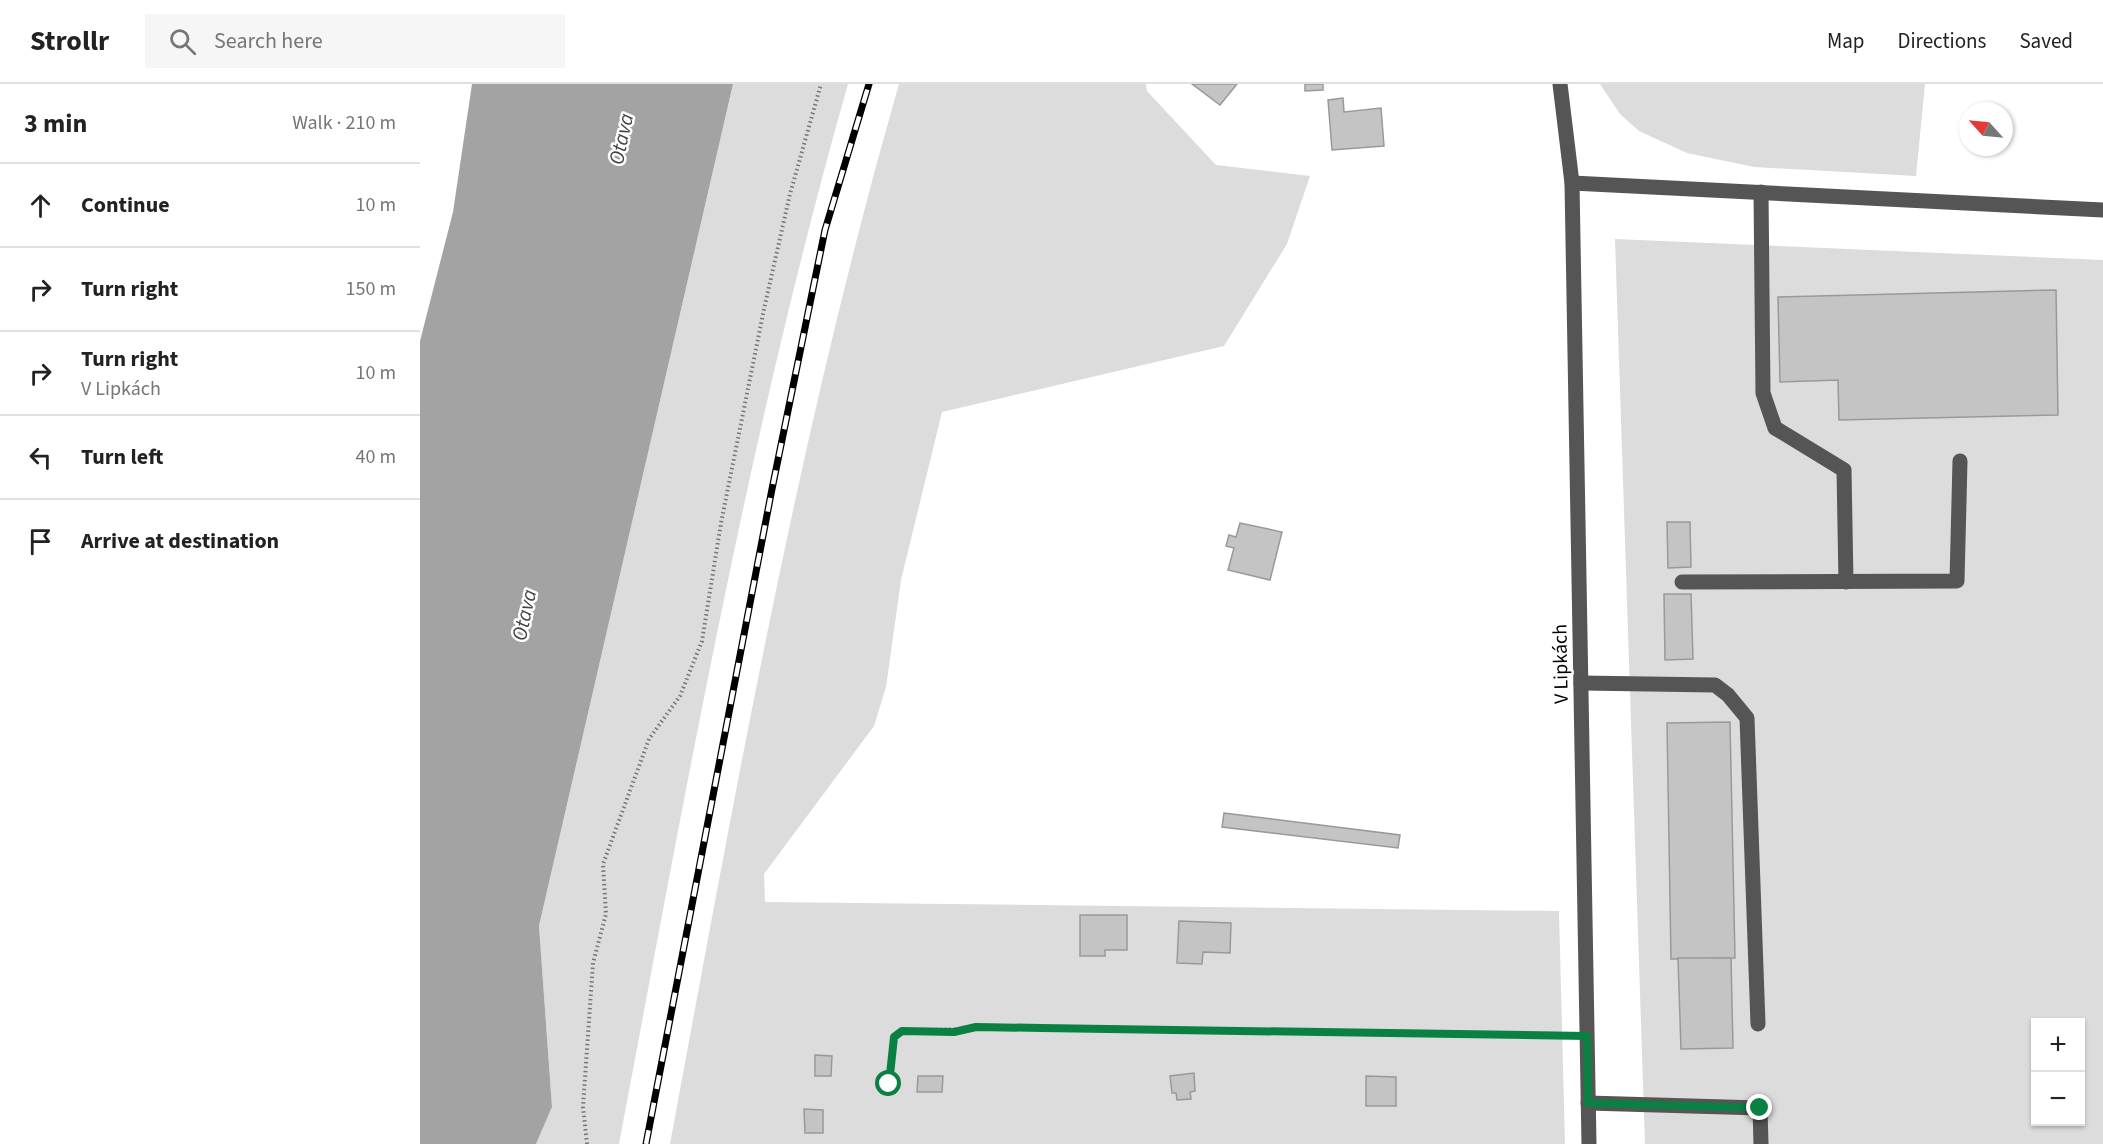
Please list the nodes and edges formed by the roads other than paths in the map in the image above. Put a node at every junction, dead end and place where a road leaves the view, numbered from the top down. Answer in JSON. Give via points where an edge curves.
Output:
{"nodes":[{"id":1,"x":1560,"y":84,"type":"edge"},
{"id":2,"x":1572,"y":183,"type":"junction"},
{"id":3,"x":1761,"y":192,"type":"junction"},
{"id":4,"x":2103,"y":210,"type":"edge"},
{"id":5,"x":1960,"y":461,"type":"dead end"},
{"id":6,"x":1682,"y":582,"type":"dead end"},
{"id":7,"x":1846,"y":582,"type":"junction"},
{"id":8,"x":1581,"y":683,"type":"junction"},
{"id":9,"x":1758,"y":1024,"type":"dead end"},
{"id":10,"x":1588,"y":1103,"type":"junction"},
{"id":11,"x":1589,"y":1144,"type":"edge"},
{"id":12,"x":1761,"y":1144,"type":"edge"}],
"edges":[{"from":1,"to":2,"type":"street","name":"V Lipkách"},
{"from":2,"to":3,"type":"street"},
{"from":2,"to":8,"type":"street","name":"V Lipkách"},
{"from":3,"to":4,"type":"street"},
{"from":3,"to":7,"type":"street","via":[[1763,393],[1775,428],[1844,470]]},
{"from":5,"to":7,"type":"street","via":[[1957,581]]},
{"from":6,"to":7,"type":"street"},
{"from":8,"to":9,"type":"street","via":[[1714,685],[1728,694],[1747,718]]},
{"from":8,"to":10,"type":"street","name":"V Lipkách"},
{"from":10,"to":11,"type":"street","name":"V Lipkách"},
{"from":10,"to":12,"type":"street","via":[[1760,1108]]}]}
